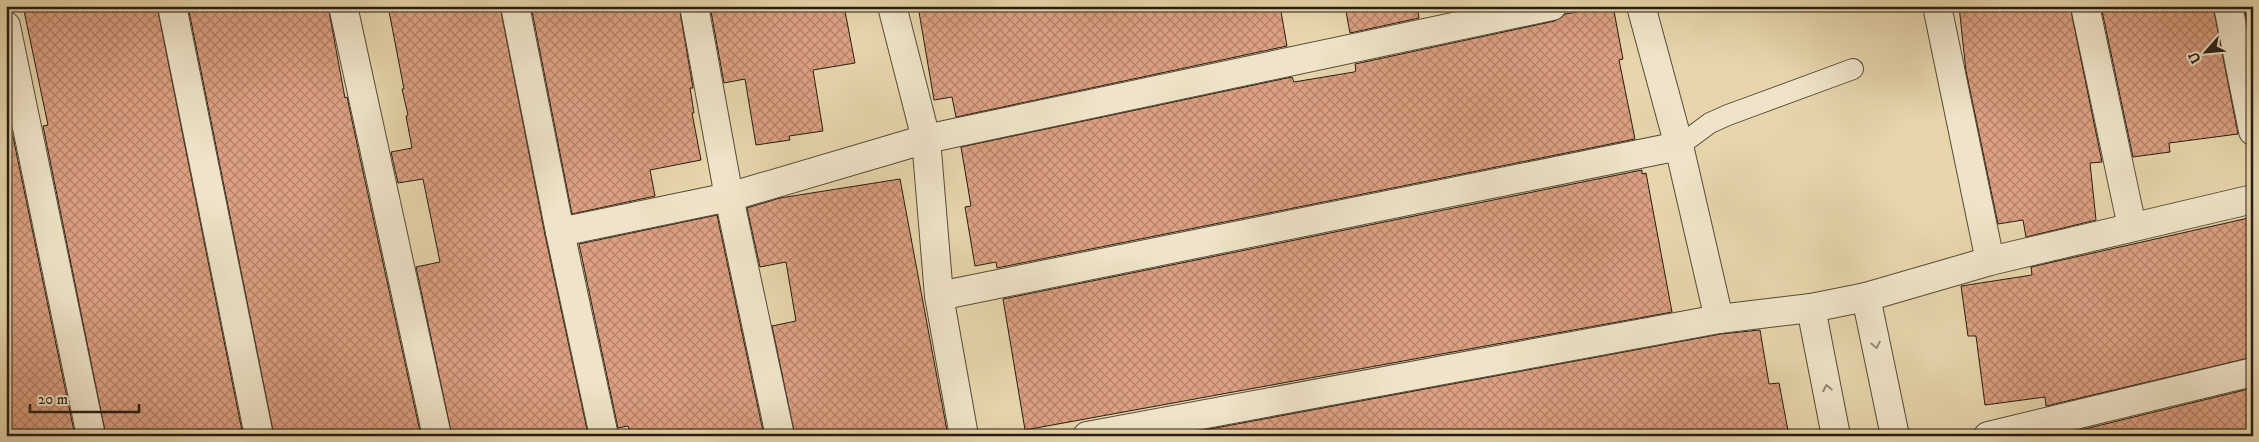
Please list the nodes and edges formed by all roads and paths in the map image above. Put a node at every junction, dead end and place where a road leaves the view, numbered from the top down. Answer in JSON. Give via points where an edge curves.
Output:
{"nodes":[{"id":1,"x":172,"y":6,"type":"edge"},
{"id":2,"x":343,"y":6,"type":"edge"},
{"id":3,"x":515,"y":6,"type":"edge"},
{"id":4,"x":694,"y":6,"type":"edge"},
{"id":5,"x":892,"y":6,"type":"edge"},
{"id":6,"x":1552,"y":6,"type":"edge"},
{"id":7,"x":1641,"y":6,"type":"edge"},
{"id":8,"x":1937,"y":6,"type":"edge"},
{"id":9,"x":2085,"y":6,"type":"edge"},
{"id":10,"x":2228,"y":6,"type":"edge"},
{"id":11,"x":6,"y":26,"type":"edge"},
{"id":12,"x":1853,"y":69,"type":"dead end"},
{"id":13,"x":2253,"y":131,"type":"edge"},
{"id":14,"x":926,"y":139,"type":"junction"},
{"id":15,"x":1679,"y":146,"type":"junction"},
{"id":16,"x":728,"y":197,"type":"junction"},
{"id":17,"x":2253,"y":198,"type":"edge"},
{"id":18,"x":2132,"y":227,"type":"junction"},
{"id":19,"x":560,"y":232,"type":"junction"},
{"id":20,"x":1990,"y":261,"type":"junction"},
{"id":21,"x":939,"y":296,"type":"junction"},
{"id":22,"x":1866,"y":298,"type":"junction"},
{"id":23,"x":1811,"y":308,"type":"junction"},
{"id":24,"x":1719,"y":319,"type":"junction"},
{"id":25,"x":2253,"y":372,"type":"edge"},
{"id":26,"x":91,"y":436,"type":"edge"},
{"id":27,"x":259,"y":436,"type":"edge"},
{"id":28,"x":437,"y":436,"type":"edge"},
{"id":29,"x":604,"y":436,"type":"edge"},
{"id":30,"x":780,"y":436,"type":"edge"},
{"id":31,"x":964,"y":436,"type":"edge"},
{"id":32,"x":1087,"y":436,"type":"edge"},
{"id":33,"x":1836,"y":436,"type":"edge"},
{"id":34,"x":1895,"y":436,"type":"edge"},
{"id":35,"x":1988,"y":436,"type":"edge"}],
"edges":[{"from":1,"to":27,"type":"street"},
{"from":2,"to":28,"type":"street"},
{"from":3,"to":19,"type":"street"},
{"from":4,"to":16,"type":"street"},
{"from":5,"to":14,"type":"street"},
{"from":6,"to":14,"type":"street"},
{"from":7,"to":15,"type":"street"},
{"from":8,"to":20,"type":"street"},
{"from":9,"to":18,"type":"street"},
{"from":10,"to":13,"type":"street"},
{"from":11,"to":26,"type":"street"},
{"from":12,"to":15,"type":"lane","via":[[1728,114]]},
{"from":14,"to":16,"type":"street"},
{"from":14,"to":21,"type":"street"},
{"from":15,"to":21,"type":"street"},
{"from":15,"to":24,"type":"street"},
{"from":16,"to":19,"type":"street"},
{"from":16,"to":30,"type":"street"},
{"from":17,"to":18,"type":"street"},
{"from":18,"to":20,"type":"street"},
{"from":19,"to":29,"type":"street"},
{"from":20,"to":22,"type":"street"},
{"from":21,"to":31,"type":"street"},
{"from":22,"to":23,"type":"street"},
{"from":22,"to":34,"type":"street","one_way":true},
{"from":23,"to":24,"type":"street"},
{"from":33,"to":23,"type":"street","one_way":true},
{"from":24,"to":32,"type":"street"},
{"from":25,"to":35,"type":"street"}]}
